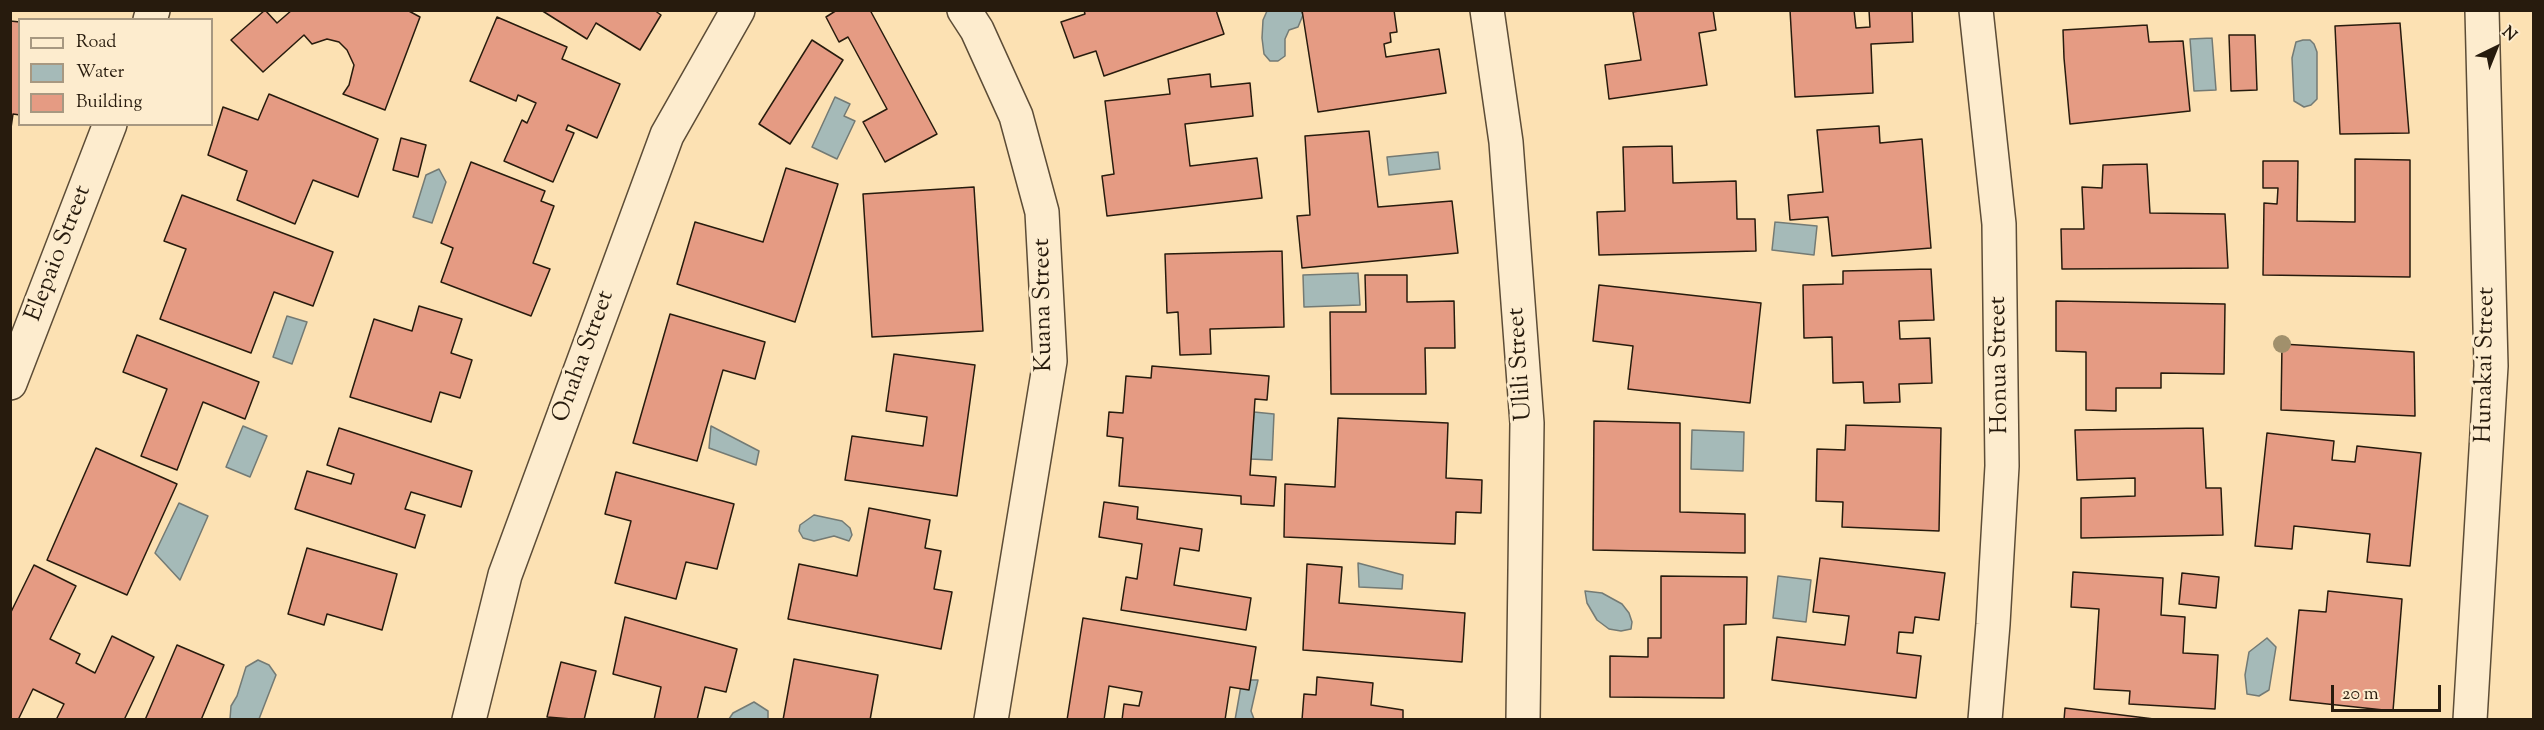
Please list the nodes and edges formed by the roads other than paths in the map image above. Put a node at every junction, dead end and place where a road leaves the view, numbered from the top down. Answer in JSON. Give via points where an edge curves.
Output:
{"nodes":[{"id":1,"x":738,"y":10,"type":"edge"},
{"id":2,"x":964,"y":10,"type":"edge"},
{"id":3,"x":1487,"y":10,"type":"edge"},
{"id":4,"x":1977,"y":10,"type":"edge"},
{"id":5,"x":2482,"y":10,"type":"edge"},
{"id":6,"x":109,"y":126,"type":"edge"},
{"id":7,"x":10,"y":383,"type":"edge"},
{"id":8,"x":469,"y":720,"type":"edge"},
{"id":9,"x":991,"y":720,"type":"edge"},
{"id":10,"x":1523,"y":720,"type":"edge"},
{"id":11,"x":1985,"y":720,"type":"edge"},
{"id":12,"x":2470,"y":720,"type":"edge"}],
"edges":[{"from":1,"to":8,"type":"street","name":"Onaha Street","via":[[667,135],[505,575]]},
{"from":2,"to":9,"type":"street","name":"Kuana Street","via":[[1016,116],[1042,212],[1050,361]]},
{"from":3,"to":10,"type":"street","name":"Ulili Street","via":[[1506,142],[1527,423]]},
{"from":4,"to":11,"type":"street","name":"Honua Street","via":[[1999,224],[2000,281],[2002,466]]},
{"from":5,"to":12,"type":"street","name":"Hunakai Street","via":[[2491,366]]},
{"from":6,"to":7,"type":"street","name":"Elepaio Street"}]}
